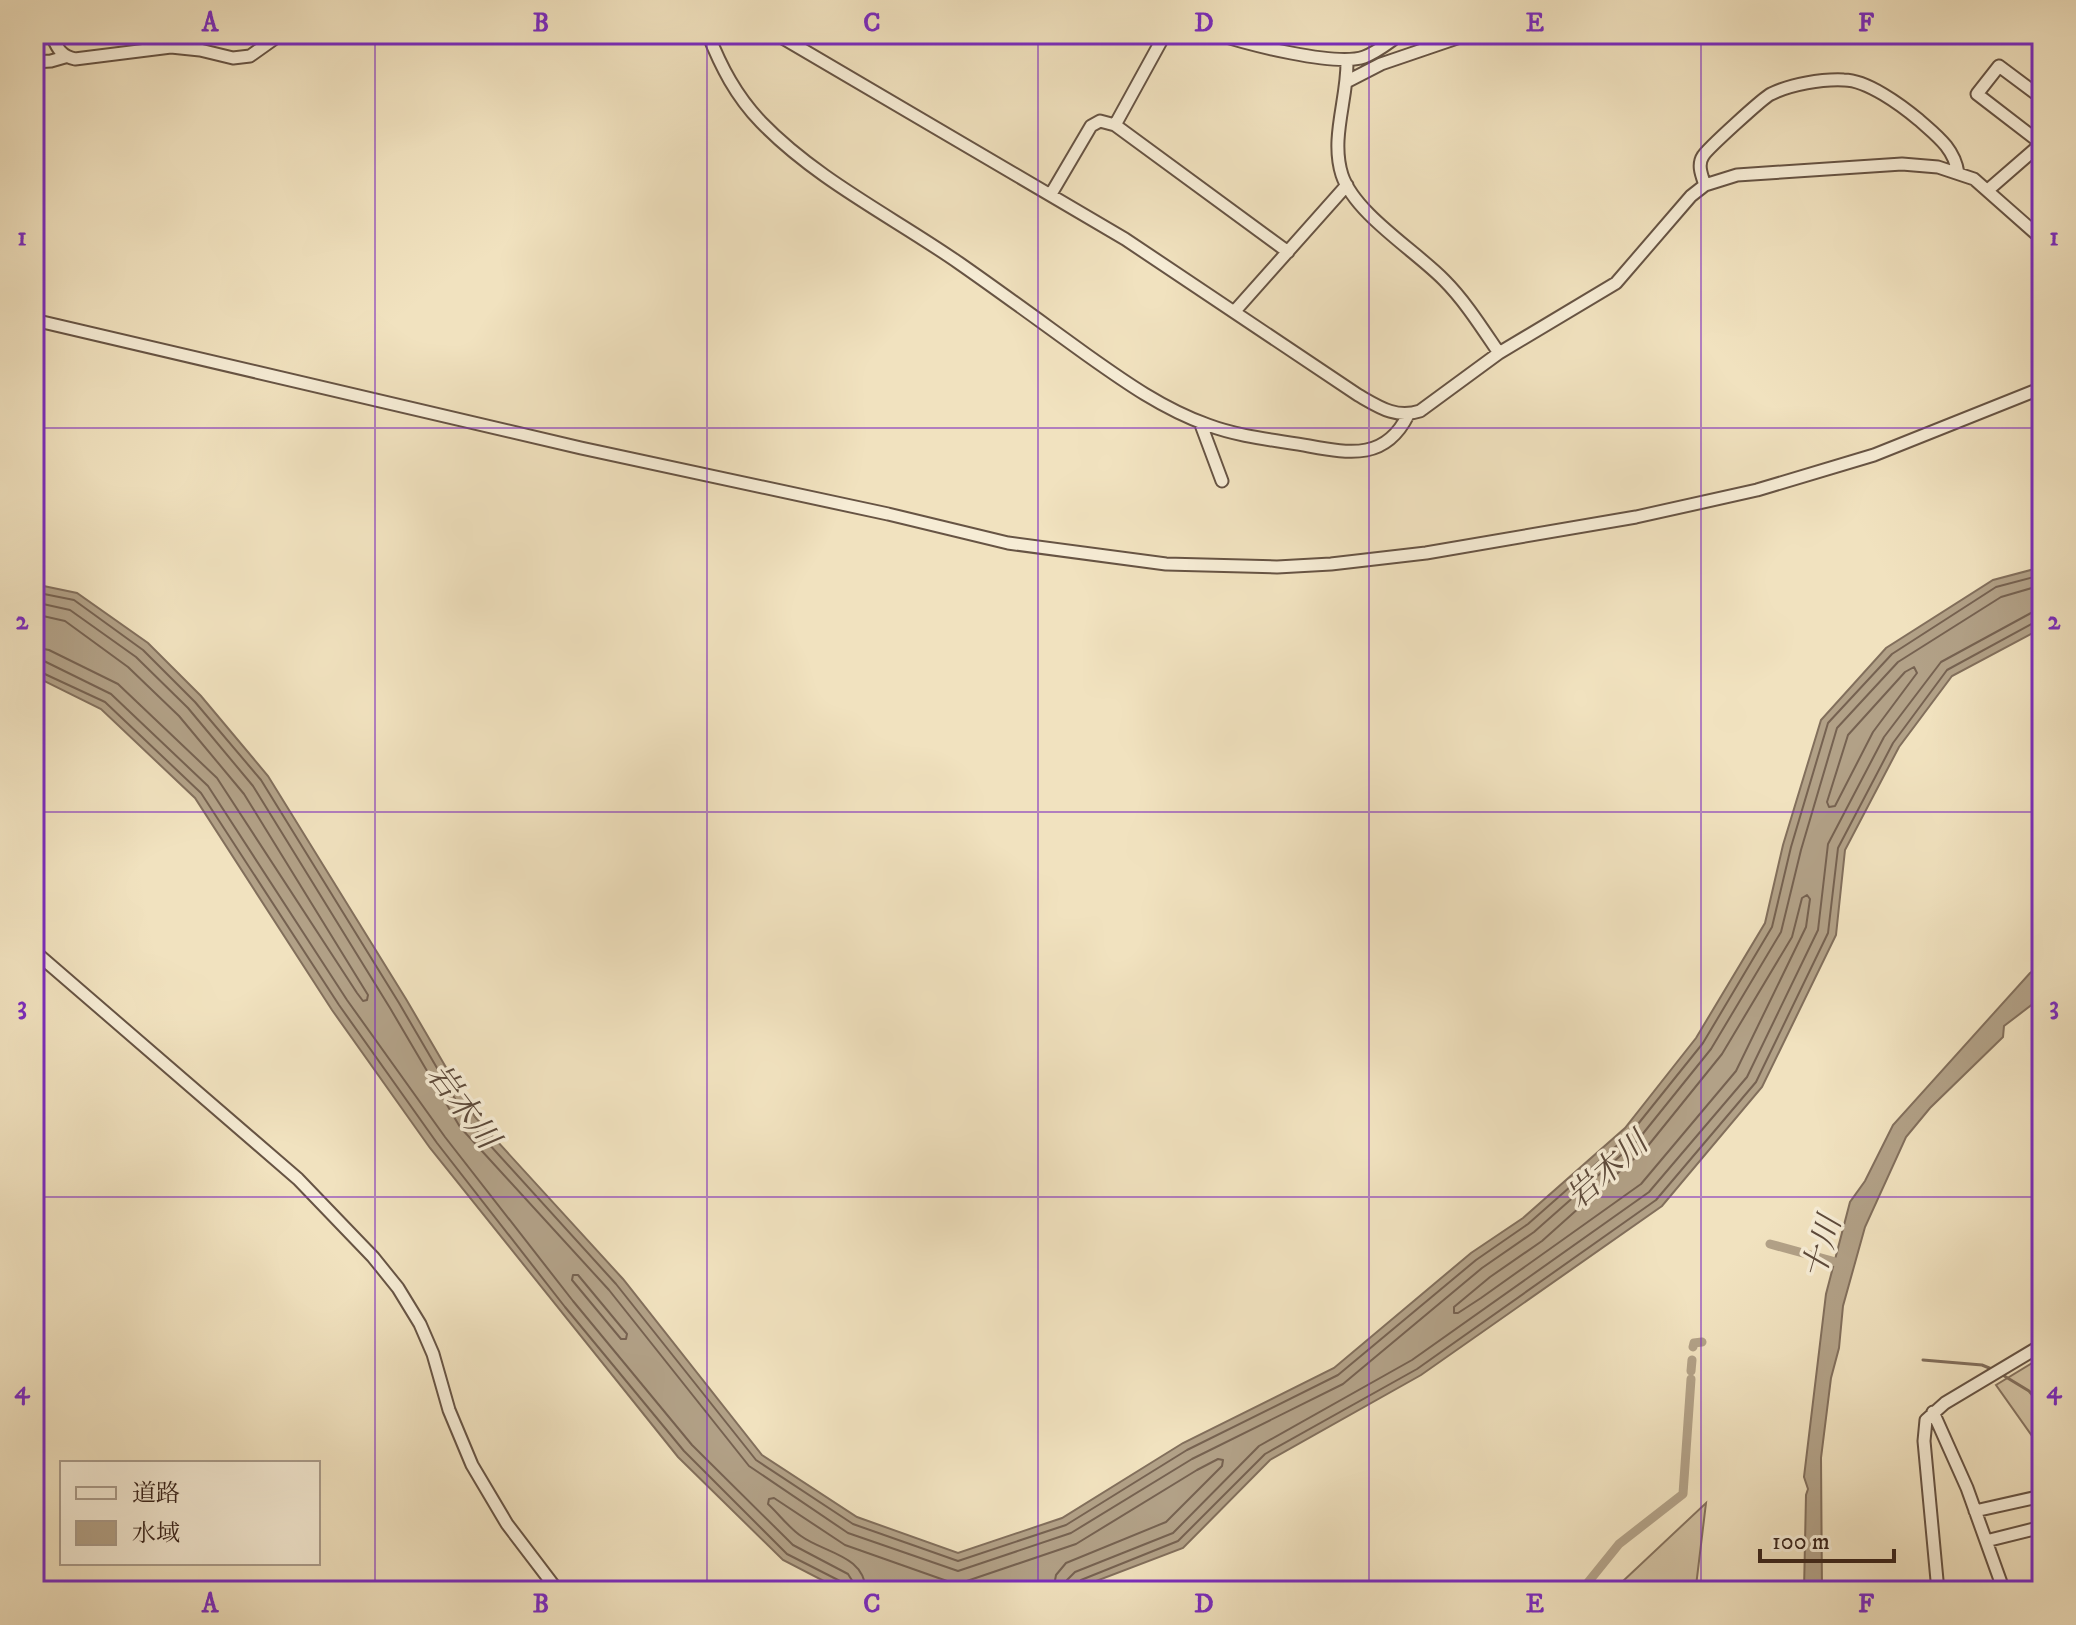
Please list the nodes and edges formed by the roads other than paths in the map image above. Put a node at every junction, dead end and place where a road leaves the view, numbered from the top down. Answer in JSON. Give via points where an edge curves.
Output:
{"nodes":[{"id":1,"x":51,"y":34,"type":"edge"},
{"id":2,"x":281,"y":34,"type":"edge"},
{"id":3,"x":708,"y":34,"type":"edge"},
{"id":4,"x":778,"y":34,"type":"edge"},
{"id":5,"x":1165,"y":34,"type":"edge"},
{"id":6,"x":1217,"y":34,"type":"edge"},
{"id":7,"x":1401,"y":34,"type":"edge"},
{"id":8,"x":1469,"y":34,"type":"edge"},
{"id":9,"x":65,"y":57,"type":"junction"},
{"id":10,"x":1347,"y":60,"type":"junction"},
{"id":11,"x":34,"y":62,"type":"edge"},
{"id":12,"x":1348,"y":81,"type":"junction"},
{"id":13,"x":2042,"y":98,"type":"edge"},
{"id":14,"x":1115,"y":125,"type":"junction"},
{"id":15,"x":2042,"y":144,"type":"edge"},
{"id":16,"x":1958,"y":173,"type":"junction"},
{"id":17,"x":1347,"y":185,"type":"junction"},
{"id":18,"x":1705,"y":185,"type":"junction"},
{"id":19,"x":1988,"y":190,"type":"junction"},
{"id":20,"x":1051,"y":194,"type":"junction"},
{"id":21,"x":2042,"y":239,"type":"edge"},
{"id":22,"x":1288,"y":252,"type":"junction"},
{"id":23,"x":1234,"y":312,"type":"junction"},
{"id":24,"x":34,"y":320,"type":"edge"},
{"id":25,"x":1499,"y":353,"type":"junction"},
{"id":26,"x":2042,"y":388,"type":"edge"},
{"id":27,"x":1408,"y":415,"type":"junction"},
{"id":28,"x":1200,"y":422,"type":"junction"},
{"id":29,"x":1222,"y":481,"type":"dead end"},
{"id":30,"x":34,"y":951,"type":"edge"},
{"id":31,"x":2042,"y":1345,"type":"edge"},
{"id":32,"x":1933,"y":1412,"type":"junction"},
{"id":33,"x":2042,"y":1496,"type":"edge"},
{"id":34,"x":1975,"y":1511,"type":"junction"},
{"id":35,"x":2042,"y":1527,"type":"edge"},
{"id":36,"x":1986,"y":1541,"type":"junction"},
{"id":37,"x":558,"y":1591,"type":"edge"},
{"id":38,"x":1938,"y":1591,"type":"edge"},
{"id":39,"x":2004,"y":1591,"type":"edge"}],
"edges":[{"from":1,"to":9,"type":"street"},
{"from":2,"to":9,"type":"street","via":[[250,56],[233,58],[171,47],[97,58]]},
{"from":3,"to":28,"type":"street","via":[[735,91],[762,123],[811,164],[1133,388]]},
{"from":4,"to":20,"type":"street"},
{"from":5,"to":14,"type":"street"},
{"from":6,"to":10,"type":"street"},
{"from":7,"to":10,"type":"street","via":[[1364,57]]},
{"from":8,"to":12,"type":"street"},
{"from":9,"to":11,"type":"street"},
{"from":10,"to":12,"type":"street"},
{"from":12,"to":17,"type":"street","via":[[1338,155]]},
{"from":13,"to":15,"type":"street","via":[[1999,66],[1977,94]]},
{"from":14,"to":20,"type":"street","via":[[1100,121],[1091,126]]},
{"from":14,"to":22,"type":"street"},
{"from":15,"to":19,"type":"street"},
{"from":16,"to":18,"type":"street","via":[[1902,164],[1737,175]]},
{"from":16,"to":18,"type":"street","via":[[1948,146],[1910,113],[1889,96],[1847,79],[1798,86],[1759,101],[1703,156],[1699,169]]},
{"from":16,"to":19,"type":"street"},
{"from":17,"to":22,"type":"street"},
{"from":17,"to":25,"type":"street","via":[[1386,229],[1445,280]]},
{"from":18,"to":25,"type":"street","via":[[1679,207],[1616,283]]},
{"from":19,"to":21,"type":"street"},
{"from":20,"to":23,"type":"street"},
{"from":22,"to":23,"type":"street"},
{"from":23,"to":27,"type":"street","via":[[1383,409]]},
{"from":24,"to":26,"type":"street","via":[[1008,543],[1166,564],[1331,564],[1636,517],[1757,490],[1874,455]]},
{"from":25,"to":27,"type":"street"},
{"from":27,"to":28,"type":"street","via":[[1394,439],[1349,451]]},
{"from":28,"to":29,"type":"street"},
{"from":30,"to":37,"type":"street","via":[[298,1179],[373,1257],[420,1324],[472,1465],[507,1524]]},
{"from":31,"to":32,"type":"street"},
{"from":32,"to":34,"type":"street"},
{"from":32,"to":38,"type":"street","via":[[1926,1420],[1924,1441]]},
{"from":33,"to":34,"type":"street"},
{"from":34,"to":36,"type":"street"},
{"from":35,"to":36,"type":"street"},
{"from":36,"to":39,"type":"street"}]}
